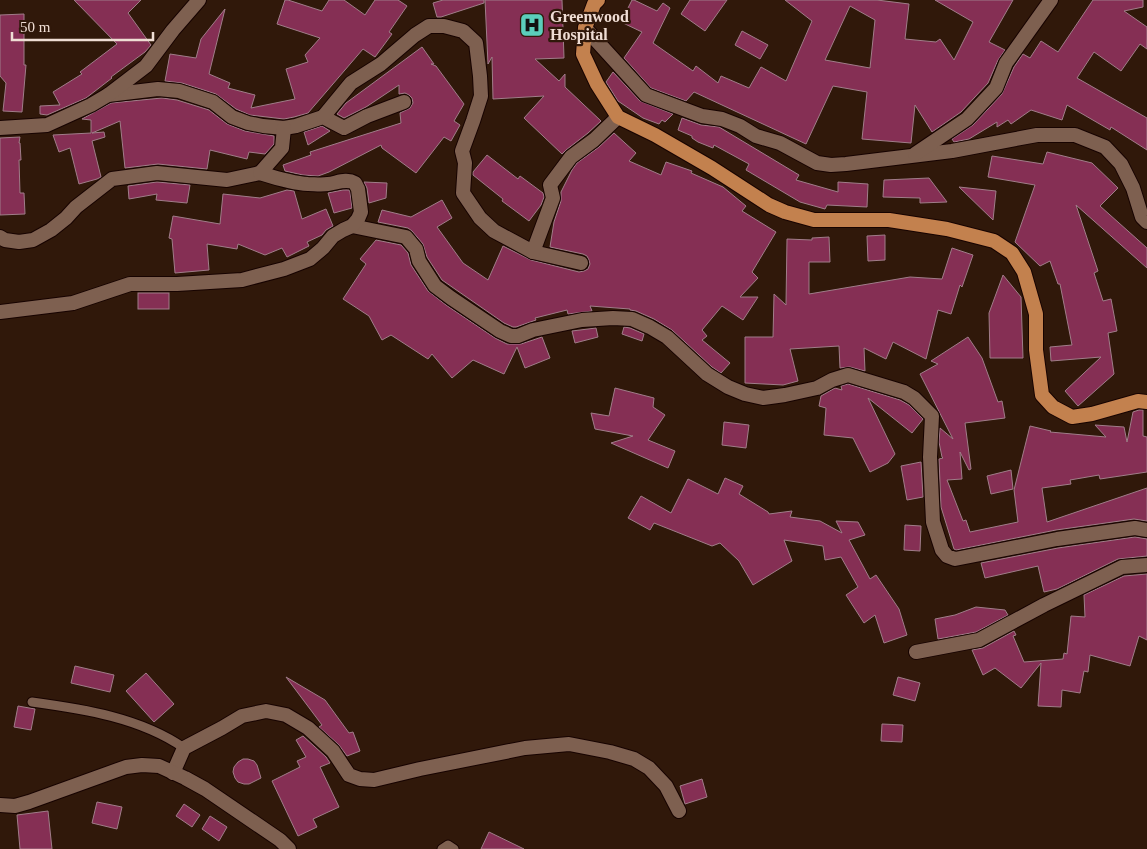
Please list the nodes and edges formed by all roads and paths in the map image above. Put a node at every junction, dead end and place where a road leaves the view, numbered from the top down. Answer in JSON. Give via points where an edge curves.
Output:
{"nodes":[{"id":1,"x":199,"y":0,"type":"edge"},
{"id":2,"x":598,"y":0,"type":"edge"},
{"id":3,"x":1051,"y":0,"type":"edge"},
{"id":4,"x":585,"y":28,"type":"junction"},
{"id":5,"x":108,"y":95,"type":"junction"},
{"id":6,"x":404,"y":102,"type":"dead end"},
{"id":7,"x":323,"y":117,"type":"junction"},
{"id":8,"x":618,"y":117,"type":"junction"},
{"id":9,"x":0,"y":128,"type":"edge"},
{"id":10,"x":284,"y":128,"type":"junction"},
{"id":11,"x":912,"y":156,"type":"junction"},
{"id":12,"x":260,"y":173,"type":"junction"},
{"id":13,"x":1147,"y":222,"type":"edge"},
{"id":14,"x":352,"y":226,"type":"junction"},
{"id":15,"x":0,"y":237,"type":"edge"},
{"id":16,"x":533,"y":252,"type":"junction"},
{"id":17,"x":581,"y":262,"type":"dead end"},
{"id":18,"x":0,"y":312,"type":"edge"},
{"id":19,"x":1147,"y":402,"type":"edge"},
{"id":20,"x":1147,"y":530,"type":"edge"},
{"id":21,"x":1147,"y":564,"type":"edge"},
{"id":22,"x":916,"y":652,"type":"dead end"},
{"id":23,"x":32,"y":702,"type":"dead end"},
{"id":24,"x":184,"y":748,"type":"junction"},
{"id":25,"x":172,"y":773,"type":"junction"},
{"id":26,"x":0,"y":805,"type":"edge"},
{"id":27,"x":679,"y":811,"type":"dead end"},
{"id":28,"x":289,"y":849,"type":"edge"},
{"id":29,"x":442,"y":849,"type":"edge"},
{"id":30,"x":454,"y":849,"type":"edge"}],
"edges":[{"from":1,"to":5,"type":"street","via":[[146,66]]},
{"from":2,"to":4,"type":"highway"},
{"from":3,"to":11,"type":"street","via":[[1006,63],[996,88],[967,119]]},
{"from":4,"to":8,"type":"highway","via":[[583,54]]},
{"from":4,"to":11,"type":"street","via":[[646,95],[740,126],[817,163],[831,165]]},
{"from":5,"to":9,"type":"street","via":[[47,125]]},
{"from":5,"to":10,"type":"street","via":[[158,89],[179,91],[213,102],[232,117],[248,123]]},
{"from":6,"to":7,"type":"street","via":[[344,128]]},
{"from":7,"to":10,"type":"street"},
{"from":7,"to":16,"type":"street","via":[[351,83],[381,64],[422,30],[429,26],[444,26],[463,31],[476,43],[481,96],[462,151],[463,193],[480,218],[494,231]]},
{"from":8,"to":16,"type":"street","via":[[570,157],[550,185],[553,198]]},
{"from":8,"to":19,"type":"highway","via":[[655,135],[785,212],[814,220],[889,220],[947,229],[994,241],[1012,253],[1024,272],[1036,314],[1036,350],[1042,395],[1052,407],[1072,417],[1138,401]]},
{"from":10,"to":12,"type":"street","via":[[282,148]]},
{"from":11,"to":13,"type":"street","via":[[1036,135],[1075,135],[1105,147],[1121,164],[1142,217]]},
{"from":12,"to":14,"type":"street","via":[[298,183],[355,183],[361,212]]},
{"from":12,"to":15,"type":"street","via":[[227,180],[157,173],[112,179],[66,218],[33,240],[19,242]]},
{"from":14,"to":18,"type":"street","via":[[333,236],[310,259],[242,280],[130,284],[73,303]]},
{"from":14,"to":20,"type":"street","via":[[406,237],[416,248],[419,261],[435,286],[510,336],[582,320],[632,318],[667,338],[707,374],[745,394],[763,398],[785,395],[817,388],[848,375],[904,392],[932,416],[933,522],[942,550],[954,559],[1057,539],[1135,528]]},
{"from":16,"to":17,"type":"street"},
{"from":21,"to":22,"type":"street","via":[[1122,567],[979,640]]},
{"from":23,"to":24,"type":"lane","via":[[124,720]]},
{"from":24,"to":25,"type":"street"},
{"from":24,"to":27,"type":"street","via":[[242,716],[266,711],[286,715],[308,728],[332,751],[350,775],[360,779],[374,780],[525,748],[569,744],[634,759],[649,768],[666,786]]},
{"from":25,"to":26,"type":"street","via":[[159,766],[126,767],[29,802],[15,806]]},
{"from":25,"to":28,"type":"street","via":[[205,790]]},
{"from":29,"to":30,"type":"lane","via":[[448,846]]}]}
